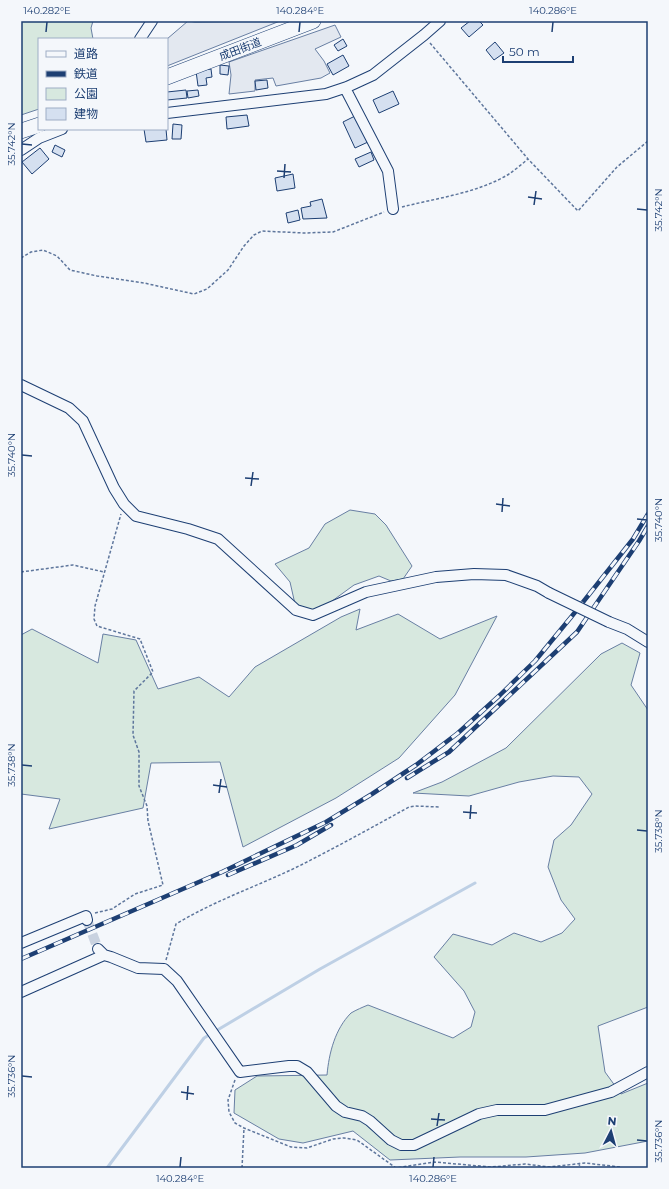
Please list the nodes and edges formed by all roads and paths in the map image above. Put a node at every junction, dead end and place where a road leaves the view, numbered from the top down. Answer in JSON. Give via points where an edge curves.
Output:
{"nodes":[{"id":1,"x":152,"y":21,"type":"edge"},
{"id":2,"x":313,"y":21,"type":"edge"},
{"id":3,"x":440,"y":21,"type":"edge"},
{"id":4,"x":424,"y":35,"type":"junction"},
{"id":5,"x":141,"y":38,"type":"edge"},
{"id":6,"x":168,"y":77,"type":"edge"},
{"id":7,"x":345,"y":88,"type":"junction"},
{"id":8,"x":168,"y":114,"type":"edge"},
{"id":9,"x":38,"y":125,"type":"edge"},
{"id":10,"x":59,"y":130,"type":"edge"},
{"id":11,"x":21,"y":131,"type":"edge"},
{"id":12,"x":648,"y":141,"type":"edge"},
{"id":13,"x":21,"y":150,"type":"edge"},
{"id":14,"x":528,"y":159,"type":"junction"},
{"id":15,"x":392,"y":209,"type":"junction"},
{"id":16,"x":21,"y":258,"type":"edge"},
{"id":17,"x":21,"y":385,"type":"edge"},
{"id":18,"x":124,"y":504,"type":"junction"},
{"id":19,"x":21,"y":572,"type":"edge"},
{"id":20,"x":104,"y":572,"type":"junction"},
{"id":21,"x":648,"y":642,"type":"edge"},
{"id":22,"x":439,"y":807,"type":"dead end"},
{"id":23,"x":86,"y":918,"type":"joint"},
{"id":24,"x":21,"y":943,"type":"edge"},
{"id":25,"x":164,"y":969,"type":"junction"},
{"id":26,"x":21,"y":992,"type":"edge"},
{"id":27,"x":648,"y":1072,"type":"edge"},
{"id":28,"x":244,"y":1128,"type":"dead end"},
{"id":29,"x":579,"y":1163,"type":"dead end"},
{"id":30,"x":242,"y":1168,"type":"edge"},
{"id":31,"x":580,"y":1168,"type":"edge"}],
"edges":[{"from":1,"to":5,"type":"street"},
{"from":2,"to":6,"type":"highway","name":"成田街道"},
{"from":3,"to":4,"type":"street"},
{"from":4,"to":7,"type":"street","via":[[372,75]]},
{"from":4,"to":14,"type":"path"},
{"from":7,"to":8,"type":"street","via":[[326,94]]},
{"from":7,"to":15,"type":"street","via":[[388,171]]},
{"from":9,"to":11,"type":"highway"},
{"from":10,"to":13,"type":"street","via":[[39,138]]},
{"from":12,"to":14,"type":"path","via":[[617,167],[578,211]]},
{"from":14,"to":15,"type":"path","via":[[509,174],[490,184]]},
{"from":15,"to":16,"type":"path","via":[[333,232],[262,231],[254,235],[244,246],[228,270],[206,289],[194,294],[70,270],[57,256],[43,250],[31,252]]},
{"from":17,"to":18,"type":"street","via":[[69,408],[83,421]]},
{"from":18,"to":20,"type":"path"},
{"from":18,"to":21,"type":"street","bridge":true,"via":[[136,516],[218,539],[296,610],[313,615],[366,592],[436,577],[506,575],[537,586]]},
{"from":19,"to":20,"type":"path","via":[[73,565]]},
{"from":20,"to":23,"type":"path","via":[[94,606],[94,619],[98,626],[140,639],[153,672],[134,691],[133,735],[139,752],[139,786],[146,806],[163,885],[135,894],[112,909]]},
{"from":22,"to":25,"type":"path","via":[[408,808],[294,868],[176,924]]},
{"from":23,"to":24,"type":"street"},
{"from":25,"to":26,"type":"street","via":[[138,968],[101,952]]},
{"from":25,"to":27,"type":"street","via":[[177,981],[240,1072],[297,1066],[307,1072],[336,1106],[345,1112],[362,1116],[391,1140],[402,1144],[414,1145],[479,1114],[497,1110],[545,1110],[611,1092]]},
{"from":28,"to":30,"type":"path"},
{"from":29,"to":31,"type":"path"}]}
